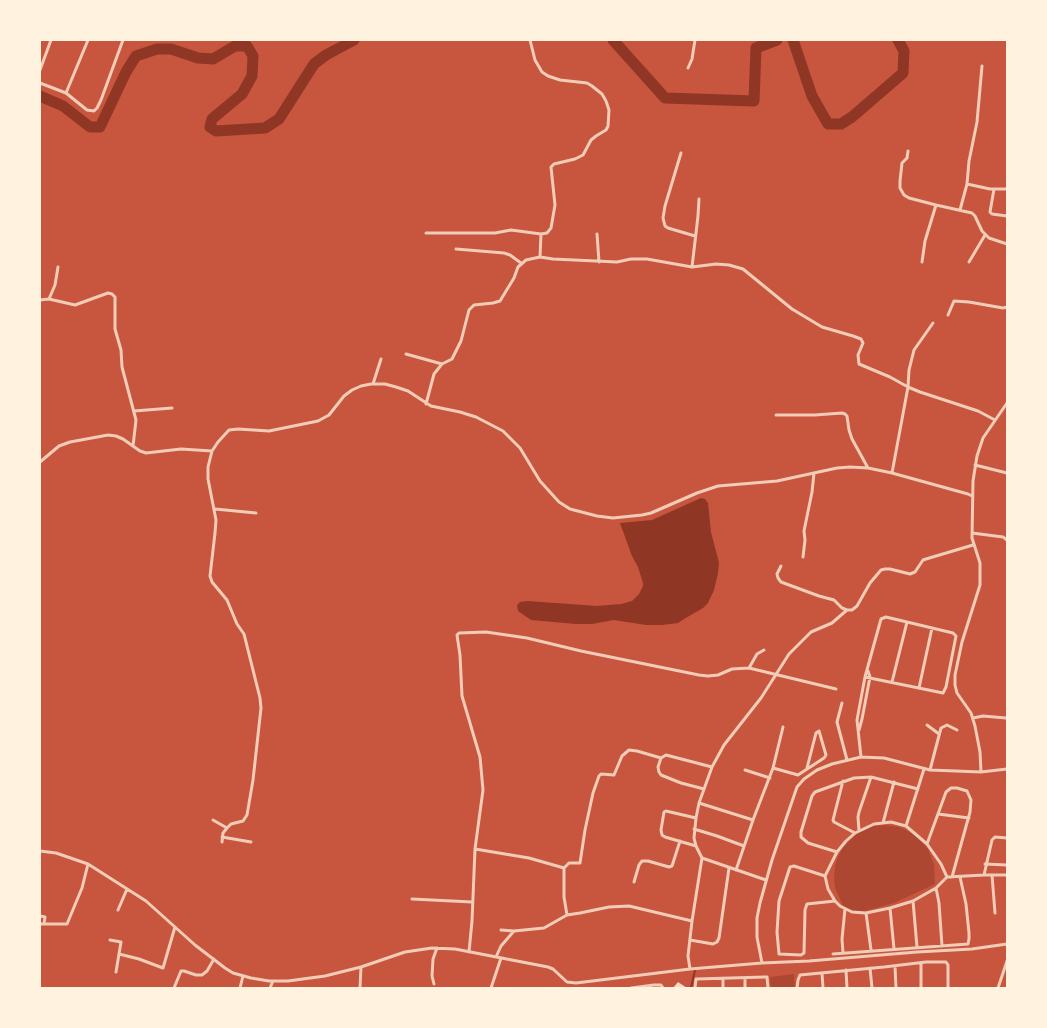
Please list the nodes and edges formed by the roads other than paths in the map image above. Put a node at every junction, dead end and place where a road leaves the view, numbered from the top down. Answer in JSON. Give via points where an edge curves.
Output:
{"nodes":[{"id":1,"x":51,"y":40,"type":"edge"},
{"id":2,"x":88,"y":40,"type":"edge"},
{"id":3,"x":123,"y":40,"type":"edge"},
{"id":4,"x":530,"y":40,"type":"edge"},
{"id":5,"x":695,"y":40,"type":"edge"},
{"id":6,"x":982,"y":66,"type":"dead end"},
{"id":7,"x":688,"y":68,"type":"dead end"},
{"id":8,"x":40,"y":70,"type":"edge"},
{"id":9,"x":40,"y":83,"type":"edge"},
{"id":10,"x":66,"y":93,"type":"junction"},
{"id":11,"x":908,"y":151,"type":"dead end"},
{"id":12,"x":681,"y":152,"type":"dead end"},
{"id":13,"x":967,"y":184,"type":"junction"},
{"id":14,"x":994,"y":189,"type":"junction"},
{"id":15,"x":1007,"y":189,"type":"edge"},
{"id":16,"x":699,"y":200,"type":"dead end"},
{"id":17,"x":936,"y":205,"type":"junction"},
{"id":18,"x":960,"y":210,"type":"junction"},
{"id":19,"x":1007,"y":216,"type":"edge"},
{"id":20,"x":426,"y":233,"type":"dead end"},
{"id":21,"x":541,"y":234,"type":"junction"},
{"id":22,"x":597,"y":234,"type":"dead end"},
{"id":23,"x":985,"y":235,"type":"junction"},
{"id":24,"x":695,"y":236,"type":"junction"},
{"id":25,"x":1007,"y":244,"type":"edge"},
{"id":26,"x":456,"y":249,"type":"dead end"},
{"id":27,"x":540,"y":257,"type":"junction"},
{"id":28,"x":599,"y":262,"type":"junction"},
{"id":29,"x":922,"y":262,"type":"dead end"},
{"id":30,"x":969,"y":262,"type":"dead end"},
{"id":31,"x":521,"y":263,"type":"junction"},
{"id":32,"x":58,"y":267,"type":"dead end"},
{"id":33,"x":692,"y":267,"type":"junction"},
{"id":34,"x":49,"y":299,"type":"junction"},
{"id":35,"x":40,"y":300,"type":"edge"},
{"id":36,"x":1007,"y":306,"type":"edge"},
{"id":37,"x":948,"y":315,"type":"dead end"},
{"id":38,"x":933,"y":323,"type":"dead end"},
{"id":39,"x":406,"y":354,"type":"dead end"},
{"id":40,"x":381,"y":359,"type":"dead end"},
{"id":41,"x":442,"y":364,"type":"junction"},
{"id":42,"x":373,"y":384,"type":"junction"},
{"id":43,"x":908,"y":387,"type":"junction"},
{"id":44,"x":1007,"y":402,"type":"edge"},
{"id":45,"x":426,"y":404,"type":"junction"},
{"id":46,"x":172,"y":408,"type":"dead end"},
{"id":47,"x":134,"y":411,"type":"junction"},
{"id":48,"x":776,"y":415,"type":"dead end"},
{"id":49,"x":995,"y":420,"type":"junction"},
{"id":50,"x":133,"y":446,"type":"junction"},
{"id":51,"x":212,"y":451,"type":"junction"},
{"id":52,"x":40,"y":462,"type":"edge"},
{"id":53,"x":975,"y":465,"type":"junction"},
{"id":54,"x":868,"y":468,"type":"junction"},
{"id":55,"x":814,"y":473,"type":"junction"},
{"id":56,"x":892,"y":473,"type":"junction"},
{"id":57,"x":1007,"y":473,"type":"edge"},
{"id":58,"x":972,"y":496,"type":"junction"},
{"id":59,"x":214,"y":509,"type":"junction"},
{"id":60,"x":256,"y":512,"type":"dead end"},
{"id":61,"x":972,"y":533,"type":"junction"},
{"id":62,"x":1007,"y":540,"type":"edge"},
{"id":63,"x":973,"y":545,"type":"junction"},
{"id":64,"x":803,"y":557,"type":"dead end"},
{"id":65,"x":781,"y":566,"type":"dead end"},
{"id":66,"x":847,"y":610,"type":"junction"},
{"id":67,"x":907,"y":622,"type":"junction"},
{"id":68,"x":932,"y":628,"type":"junction"},
{"id":69,"x":764,"y":650,"type":"dead end"},
{"id":70,"x":749,"y":668,"type":"junction"},
{"id":71,"x":868,"y":671,"type":"junction"},
{"id":72,"x":774,"y":675,"type":"junction"},
{"id":73,"x":865,"y":677,"type":"junction"},
{"id":74,"x":870,"y":678,"type":"junction"},
{"id":75,"x":892,"y":682,"type":"junction"},
{"id":76,"x":919,"y":688,"type":"junction"},
{"id":77,"x":836,"y":689,"type":"dead end"},
{"id":78,"x":842,"y":703,"type":"dead end"},
{"id":79,"x":973,"y":718,"type":"junction"},
{"id":80,"x":1006,"y":718,"type":"edge"},
{"id":81,"x":927,"y":725,"type":"dead end"},
{"id":82,"x":784,"y":727,"type":"dead end"},
{"id":83,"x":956,"y":730,"type":"dead end"},
{"id":84,"x":858,"y":732,"type":"junction"},
{"id":85,"x":939,"y":734,"type":"junction"},
{"id":86,"x":662,"y":757,"type":"junction"},
{"id":87,"x":862,"y":757,"type":"junction"},
{"id":88,"x":847,"y":760,"type":"junction"},
{"id":89,"x":815,"y":764,"type":"junction"},
{"id":90,"x":712,"y":767,"type":"junction"},
{"id":91,"x":773,"y":768,"type":"junction"},
{"id":92,"x":808,"y":768,"type":"junction"},
{"id":93,"x":924,"y":769,"type":"junction"},
{"id":94,"x":1007,"y":769,"type":"edge"},
{"id":95,"x":745,"y":770,"type":"dead end"},
{"id":96,"x":817,"y":770,"type":"junction"},
{"id":97,"x":930,"y":770,"type":"junction"},
{"id":98,"x":981,"y":772,"type":"junction"},
{"id":99,"x":871,"y":777,"type":"junction"},
{"id":100,"x":770,"y":778,"type":"junction"},
{"id":101,"x":843,"y":781,"type":"junction"},
{"id":102,"x":894,"y":782,"type":"junction"},
{"id":103,"x":704,"y":789,"type":"junction"},
{"id":104,"x":918,"y":789,"type":"junction"},
{"id":105,"x":699,"y":803,"type":"junction"},
{"id":106,"x":938,"y":814,"type":"junction"},
{"id":107,"x":696,"y":818,"type":"junction"},
{"id":108,"x":968,"y":818,"type":"junction"},
{"id":109,"x":213,"y":820,"type":"dead end"},
{"id":110,"x":753,"y":820,"type":"junction"},
{"id":111,"x":883,"y":822,"type":"junction"},
{"id":112,"x":906,"y":826,"type":"junction"},
{"id":113,"x":226,"y":828,"type":"junction"},
{"id":114,"x":694,"y":829,"type":"junction"},
{"id":115,"x":859,"y":831,"type":"junction"},
{"id":116,"x":855,"y":833,"type":"junction"},
{"id":117,"x":222,"y":837,"type":"junction"},
{"id":118,"x":1007,"y":838,"type":"edge"},
{"id":119,"x":680,"y":841,"type":"junction"},
{"id":120,"x":222,"y":842,"type":"dead end"},
{"id":121,"x":251,"y":842,"type":"dead end"},
{"id":122,"x":927,"y":844,"type":"junction"},
{"id":123,"x":696,"y":846,"type":"junction"},
{"id":124,"x":744,"y":846,"type":"junction"},
{"id":125,"x":475,"y":849,"type":"junction"},
{"id":126,"x":40,"y":851,"type":"edge"},
{"id":127,"x":836,"y":852,"type":"junction"},
{"id":128,"x":702,"y":858,"type":"junction"},
{"id":129,"x":88,"y":864,"type":"junction"},
{"id":130,"x":985,"y":864,"type":"junction"},
{"id":131,"x":1007,"y":865,"type":"edge"},
{"id":132,"x":564,"y":868,"type":"junction"},
{"id":133,"x":729,"y":868,"type":"junction"},
{"id":134,"x":736,"y":870,"type":"junction"},
{"id":135,"x":984,"y":875,"type":"junction"},
{"id":136,"x":992,"y":875,"type":"junction"},
{"id":137,"x":1007,"y":875,"type":"edge"},
{"id":138,"x":825,"y":876,"type":"junction"},
{"id":139,"x":947,"y":877,"type":"junction"},
{"id":140,"x":952,"y":877,"type":"junction"},
{"id":141,"x":960,"y":877,"type":"junction"},
{"id":142,"x":766,"y":880,"type":"junction"},
{"id":143,"x":634,"y":882,"type":"dead end"},
{"id":144,"x":936,"y":888,"type":"junction"},
{"id":145,"x":127,"y":889,"type":"junction"},
{"id":146,"x":412,"y":899,"type":"dead end"},
{"id":147,"x":835,"y":901,"type":"junction"},
{"id":148,"x":913,"y":901,"type":"junction"},
{"id":149,"x":472,"y":902,"type":"junction"},
{"id":150,"x":890,"y":908,"type":"junction"},
{"id":151,"x":845,"y":909,"type":"junction"},
{"id":152,"x":118,"y":910,"type":"dead end"},
{"id":153,"x":866,"y":913,"type":"junction"},
{"id":154,"x":995,"y":913,"type":"dead end"},
{"id":155,"x":40,"y":916,"type":"edge"},
{"id":156,"x":567,"y":916,"type":"junction"},
{"id":157,"x":692,"y":921,"type":"junction"},
{"id":158,"x":40,"y":924,"type":"edge"},
{"id":159,"x":44,"y":924,"type":"junction"},
{"id":160,"x":175,"y":927,"type":"junction"},
{"id":161,"x":501,"y":930,"type":"dead end"},
{"id":162,"x":514,"y":931,"type":"junction"},
{"id":163,"x":110,"y":940,"type":"dead end"},
{"id":164,"x":690,"y":940,"type":"junction"},
{"id":165,"x":1007,"y":944,"type":"edge"},
{"id":166,"x":942,"y":946,"type":"junction"},
{"id":167,"x":917,"y":947,"type":"junction"},
{"id":168,"x":436,"y":948,"type":"junction"},
{"id":169,"x":894,"y":948,"type":"junction"},
{"id":170,"x":871,"y":950,"type":"junction"},
{"id":171,"x":469,"y":952,"type":"junction"},
{"id":172,"x":843,"y":953,"type":"junction"},
{"id":173,"x":120,"y":954,"type":"junction"},
{"id":174,"x":833,"y":954,"type":"dead end"},
{"id":175,"x":496,"y":957,"type":"junction"},
{"id":176,"x":501,"y":958,"type":"junction"},
{"id":177,"x":214,"y":959,"type":"junction"},
{"id":178,"x":1007,"y":961,"type":"edge"},
{"id":179,"x":762,"y":963,"type":"junction"},
{"id":180,"x":921,"y":963,"type":"junction"},
{"id":181,"x":895,"y":966,"type":"junction"},
{"id":182,"x":361,"y":967,"type":"junction"},
{"id":183,"x":870,"y":968,"type":"junction"},
{"id":184,"x":690,"y":969,"type":"junction"},
{"id":185,"x":846,"y":970,"type":"junction"},
{"id":186,"x":116,"y":972,"type":"dead end"},
{"id":187,"x":822,"y":973,"type":"junction"},
{"id":188,"x":243,"y":976,"type":"junction"},
{"id":189,"x":723,"y":978,"type":"junction"},
{"id":190,"x":745,"y":978,"type":"junction"},
{"id":191,"x":273,"y":981,"type":"junction"},
{"id":192,"x":434,"y":984,"type":"dead end"},
{"id":193,"x":174,"y":988,"type":"edge"},
{"id":194,"x":240,"y":988,"type":"edge"},
{"id":195,"x":270,"y":988,"type":"edge"},
{"id":196,"x":360,"y":988,"type":"edge"},
{"id":197,"x":491,"y":988,"type":"edge"},
{"id":198,"x":631,"y":988,"type":"edge"},
{"id":199,"x":637,"y":988,"type":"edge"},
{"id":200,"x":663,"y":988,"type":"edge"},
{"id":201,"x":695,"y":988,"type":"edge"},
{"id":202,"x":723,"y":988,"type":"edge"},
{"id":203,"x":745,"y":988,"type":"edge"},
{"id":204,"x":768,"y":988,"type":"edge"},
{"id":205,"x":797,"y":988,"type":"edge"},
{"id":206,"x":823,"y":988,"type":"edge"},
{"id":207,"x":847,"y":988,"type":"edge"},
{"id":208,"x":872,"y":988,"type":"edge"},
{"id":209,"x":896,"y":988,"type":"edge"},
{"id":210,"x":921,"y":988,"type":"edge"},
{"id":211,"x":948,"y":988,"type":"edge"},
{"id":212,"x":998,"y":988,"type":"edge"}],
"edges":[{"from":1,"to":8,"type":"street"},
{"from":2,"to":10,"type":"street"},
{"from":3,"to":10,"type":"street","via":[[96,110],[87,110]]},
{"from":4,"to":21,"type":"street","via":[[535,60],[542,72],[560,80],[587,83],[602,94],[608,110],[606,130],[591,140],[583,155],[551,167],[555,205],[551,228],[547,233]]},
{"from":5,"to":7,"type":"street"},
{"from":6,"to":13,"type":"street","via":[[979,111]]},
{"from":9,"to":10,"type":"street"},
{"from":11,"to":17,"type":"street","via":[[902,165],[901,191],[910,198]]},
{"from":12,"to":24,"type":"street","via":[[663,218],[668,228]]},
{"from":13,"to":14,"type":"street"},
{"from":13,"to":18,"type":"street"},
{"from":14,"to":15,"type":"street"},
{"from":14,"to":19,"type":"street","via":[[990,212]]},
{"from":16,"to":24,"type":"street"},
{"from":17,"to":18,"type":"street"},
{"from":17,"to":29,"type":"street","via":[[924,241]]},
{"from":18,"to":23,"type":"street","via":[[972,213]]},
{"from":20,"to":21,"type":"street","via":[[495,234],[511,230]]},
{"from":21,"to":27,"type":"street"},
{"from":22,"to":28,"type":"street"},
{"from":23,"to":25,"type":"street"},
{"from":23,"to":30,"type":"street"},
{"from":24,"to":33,"type":"street"},
{"from":26,"to":31,"type":"street","via":[[504,253]]},
{"from":27,"to":28,"type":"street"},
{"from":27,"to":31,"type":"street"},
{"from":28,"to":33,"type":"street","via":[[647,259]]},
{"from":31,"to":41,"type":"street","via":[[500,301],[474,305],[469,310],[456,352],[452,359]]},
{"from":32,"to":34,"type":"street"},
{"from":33,"to":43,"type":"street","via":[[716,264],[743,269],[792,309],[822,327],[861,339],[863,343],[858,355],[859,364]]},
{"from":34,"to":35,"type":"street"},
{"from":34,"to":47,"type":"street","via":[[75,305],[108,293],[112,294],[122,368]]},
{"from":36,"to":37,"type":"street","via":[[1003,308],[954,301]]},
{"from":38,"to":43,"type":"street","via":[[914,350]]},
{"from":39,"to":41,"type":"street"},
{"from":40,"to":42,"type":"street"},
{"from":41,"to":45,"type":"street","via":[[434,374]]},
{"from":42,"to":45,"type":"street","via":[[385,384],[408,391]]},
{"from":42,"to":51,"type":"street","via":[[361,386],[348,393],[324,418],[269,431],[229,430]]},
{"from":43,"to":49,"type":"street","via":[[978,411]]},
{"from":43,"to":56,"type":"street"},
{"from":44,"to":49,"type":"street"},
{"from":45,"to":55,"type":"street","via":[[476,417],[503,431],[520,448],[540,481],[559,502],[570,509],[597,516],[613,518],[642,515],[710,488],[777,481]]},
{"from":46,"to":47,"type":"street"},
{"from":47,"to":50,"type":"street","via":[[136,420]]},
{"from":48,"to":54,"type":"street","via":[[845,414],[848,416],[852,439]]},
{"from":49,"to":53,"type":"street","via":[[981,442]]},
{"from":50,"to":51,"type":"street","via":[[146,453],[181,449]]},
{"from":50,"to":52,"type":"street","via":[[116,436],[98,436],[59,446]]},
{"from":51,"to":59,"type":"street","via":[[208,479]]},
{"from":53,"to":57,"type":"street"},
{"from":53,"to":58,"type":"street"},
{"from":54,"to":55,"type":"street","via":[[837,468]]},
{"from":54,"to":56,"type":"street"},
{"from":55,"to":64,"type":"street","via":[[804,531]]},
{"from":56,"to":58,"type":"street"},
{"from":58,"to":61,"type":"street"},
{"from":59,"to":60,"type":"street"},
{"from":59,"to":113,"type":"street","via":[[216,533],[210,576],[227,600],[244,634],[261,708],[247,814],[243,821]]},
{"from":61,"to":62,"type":"street"},
{"from":61,"to":63,"type":"street"},
{"from":63,"to":66,"type":"street","via":[[923,560],[915,572],[910,574],[890,569],[881,570],[857,606]]},
{"from":63,"to":79,"type":"street","via":[[980,563],[980,586],[962,642],[955,680],[959,697]]},
{"from":65,"to":66,"type":"street","via":[[777,574],[781,582],[834,600]]},
{"from":66,"to":72,"type":"street","via":[[837,619],[801,640]]},
{"from":67,"to":68,"type":"street"},
{"from":67,"to":71,"type":"street","via":[[886,617],[882,619]]},
{"from":67,"to":75,"type":"street"},
{"from":68,"to":76,"type":"street"},
{"from":68,"to":76,"type":"street","via":[[953,633],[956,638],[944,692]]},
{"from":69,"to":70,"type":"street","via":[[757,654]]},
{"from":70,"to":72,"type":"street"},
{"from":70,"to":125,"type":"street","via":[[732,669],[718,675],[699,675],[527,638],[486,632],[459,633],[457,635],[462,696],[480,757],[483,790]]},
{"from":71,"to":73,"type":"street"},
{"from":71,"to":74,"type":"street"},
{"from":72,"to":77,"type":"street"},
{"from":72,"to":90,"type":"street","via":[[761,698],[724,745]]},
{"from":73,"to":74,"type":"street"},
{"from":73,"to":84,"type":"street","via":[[857,720]]},
{"from":74,"to":75,"type":"street"},
{"from":74,"to":84,"type":"street"},
{"from":75,"to":76,"type":"street"},
{"from":78,"to":88,"type":"street","via":[[837,722]]},
{"from":79,"to":80,"type":"street"},
{"from":79,"to":98,"type":"street","via":[[979,742]]},
{"from":81,"to":85,"type":"street"},
{"from":82,"to":91,"type":"street"},
{"from":83,"to":85,"type":"street","via":[[944,725]]},
{"from":84,"to":87,"type":"street"},
{"from":85,"to":97,"type":"street"},
{"from":86,"to":90,"type":"street","via":[[668,756]]},
{"from":86,"to":103,"type":"street","via":[[658,767],[661,775]]},
{"from":86,"to":132,"type":"street","via":[[629,750],[622,756],[614,775],[599,776],[593,793],[580,863],[569,863]]},
{"from":87,"to":88,"type":"street"},
{"from":87,"to":93,"type":"street","via":[[884,758]]},
{"from":88,"to":96,"type":"street"},
{"from":89,"to":92,"type":"street"},
{"from":89,"to":92,"type":"street","via":[[826,754],[819,731],[816,733]]},
{"from":89,"to":96,"type":"street"},
{"from":90,"to":103,"type":"street"},
{"from":91,"to":92,"type":"street","via":[[798,775]]},
{"from":91,"to":100,"type":"street"},
{"from":93,"to":97,"type":"street"},
{"from":93,"to":104,"type":"street"},
{"from":94,"to":98,"type":"street"},
{"from":95,"to":100,"type":"street"},
{"from":96,"to":142,"type":"street","via":[[797,786]]},
{"from":97,"to":98,"type":"street"},
{"from":99,"to":101,"type":"street"},
{"from":99,"to":102,"type":"street"},
{"from":99,"to":115,"type":"street","via":[[859,812]]},
{"from":100,"to":110,"type":"street"},
{"from":101,"to":116,"type":"street","via":[[833,820]]},
{"from":101,"to":127,"type":"street","via":[[814,793],[801,832],[801,838],[804,840]]},
{"from":102,"to":104,"type":"street"},
{"from":102,"to":111,"type":"street"},
{"from":103,"to":105,"type":"street"},
{"from":104,"to":112,"type":"street"},
{"from":105,"to":107,"type":"street"},
{"from":105,"to":110,"type":"street"},
{"from":106,"to":108,"type":"street"},
{"from":106,"to":108,"type":"street","via":[[946,792],[951,788],[957,788],[968,791],[970,796]]},
{"from":106,"to":122,"type":"street"},
{"from":107,"to":114,"type":"street"},
{"from":107,"to":119,"type":"street","via":[[664,812],[662,835]]},
{"from":108,"to":140,"type":"street"},
{"from":109,"to":113,"type":"street"},
{"from":110,"to":124,"type":"street"},
{"from":111,"to":112,"type":"street"},
{"from":111,"to":115,"type":"street"},
{"from":112,"to":122,"type":"street"},
{"from":113,"to":117,"type":"street"},
{"from":114,"to":123,"type":"street"},
{"from":114,"to":124,"type":"street"},
{"from":115,"to":116,"type":"street"},
{"from":116,"to":127,"type":"street"},
{"from":117,"to":120,"type":"street"},
{"from":117,"to":121,"type":"street"},
{"from":118,"to":130,"type":"street","via":[[994,838],[990,843]]},
{"from":119,"to":123,"type":"street"},
{"from":119,"to":143,"type":"street","via":[[672,866],[642,861]]},
{"from":122,"to":139,"type":"street"},
{"from":123,"to":128,"type":"street"},
{"from":124,"to":134,"type":"street"},
{"from":125,"to":132,"type":"street","via":[[529,858]]},
{"from":125,"to":149,"type":"street"},
{"from":126,"to":129,"type":"street","via":[[56,852]]},
{"from":127,"to":138,"type":"street"},
{"from":128,"to":133,"type":"street"},
{"from":128,"to":157,"type":"street"},
{"from":129,"to":145,"type":"street"},
{"from":129,"to":159,"type":"street","via":[[82,888],[67,924]]},
{"from":130,"to":131,"type":"street"},
{"from":130,"to":135,"type":"street"},
{"from":132,"to":156,"type":"street"},
{"from":133,"to":134,"type":"street"},
{"from":133,"to":164,"type":"street","via":[[717,942],[713,944]]},
{"from":134,"to":142,"type":"street"},
{"from":135,"to":136,"type":"street"},
{"from":135,"to":141,"type":"street"},
{"from":136,"to":137,"type":"street"},
{"from":136,"to":154,"type":"street"},
{"from":138,"to":147,"type":"street","via":[[826,884]]},
{"from":138,"to":147,"type":"street","via":[[794,866],[790,868],[779,901],[779,954],[804,953],[807,904]]},
{"from":139,"to":140,"type":"street"},
{"from":139,"to":144,"type":"street"},
{"from":140,"to":141,"type":"street"},
{"from":141,"to":166,"type":"street","via":[[966,904],[969,942]]},
{"from":142,"to":179,"type":"street","via":[[757,918],[757,937]]},
{"from":144,"to":148,"type":"street"},
{"from":144,"to":166,"type":"street"},
{"from":145,"to":152,"type":"street"},
{"from":145,"to":160,"type":"street","via":[[150,904]]},
{"from":146,"to":149,"type":"street"},
{"from":147,"to":151,"type":"street"},
{"from":148,"to":150,"type":"street"},
{"from":148,"to":167,"type":"street"},
{"from":149,"to":171,"type":"street"},
{"from":150,"to":153,"type":"street"},
{"from":150,"to":169,"type":"street"},
{"from":151,"to":153,"type":"street"},
{"from":151,"to":172,"type":"street"},
{"from":153,"to":170,"type":"street"},
{"from":155,"to":159,"type":"street","via":[[45,917]]},
{"from":156,"to":157,"type":"street","via":[[629,906]]},
{"from":156,"to":162,"type":"street","via":[[544,928]]},
{"from":157,"to":164,"type":"street"},
{"from":158,"to":159,"type":"street"},
{"from":160,"to":173,"type":"street","via":[[163,968]]},
{"from":160,"to":177,"type":"street"},
{"from":161,"to":162,"type":"street"},
{"from":162,"to":175,"type":"street","via":[[501,946]]},
{"from":163,"to":173,"type":"street","via":[[120,942]]},
{"from":164,"to":184,"type":"street"},
{"from":165,"to":179,"type":"street","via":[[972,949]]},
{"from":166,"to":167,"type":"street"},
{"from":167,"to":169,"type":"street"},
{"from":168,"to":171,"type":"street"},
{"from":168,"to":182,"type":"street","via":[[405,952]]},
{"from":168,"to":192,"type":"street","via":[[432,976]]},
{"from":169,"to":170,"type":"street"},
{"from":170,"to":172,"type":"street"},
{"from":171,"to":175,"type":"street"},
{"from":172,"to":174,"type":"street"},
{"from":173,"to":186,"type":"street"},
{"from":175,"to":176,"type":"street"},
{"from":176,"to":184,"type":"street","via":[[554,969],[567,982],[576,983]]},
{"from":176,"to":197,"type":"street"},
{"from":177,"to":188,"type":"street","via":[[233,973]]},
{"from":177,"to":193,"type":"street","via":[[202,975],[181,971]]},
{"from":178,"to":212,"type":"street"},
{"from":179,"to":184,"type":"street"},
{"from":180,"to":181,"type":"street"},
{"from":180,"to":210,"type":"street"},
{"from":180,"to":211,"type":"street","via":[[947,963]]},
{"from":181,"to":183,"type":"street"},
{"from":181,"to":209,"type":"street"},
{"from":182,"to":191,"type":"street","via":[[308,979]]},
{"from":182,"to":196,"type":"street"},
{"from":183,"to":185,"type":"street"},
{"from":183,"to":208,"type":"street"},
{"from":185,"to":187,"type":"street"},
{"from":185,"to":207,"type":"street"},
{"from":187,"to":205,"type":"street","via":[[800,975]]},
{"from":187,"to":206,"type":"street"},
{"from":188,"to":191,"type":"street"},
{"from":188,"to":194,"type":"street"},
{"from":189,"to":190,"type":"street"},
{"from":189,"to":201,"type":"street","via":[[696,980]]},
{"from":189,"to":202,"type":"street"},
{"from":190,"to":203,"type":"street"},
{"from":190,"to":204,"type":"street","via":[[767,977]]},
{"from":191,"to":195,"type":"street"},
{"from":198,"to":199,"type":"street"},
{"from":199,"to":200,"type":"street","via":[[654,985]]}]}
